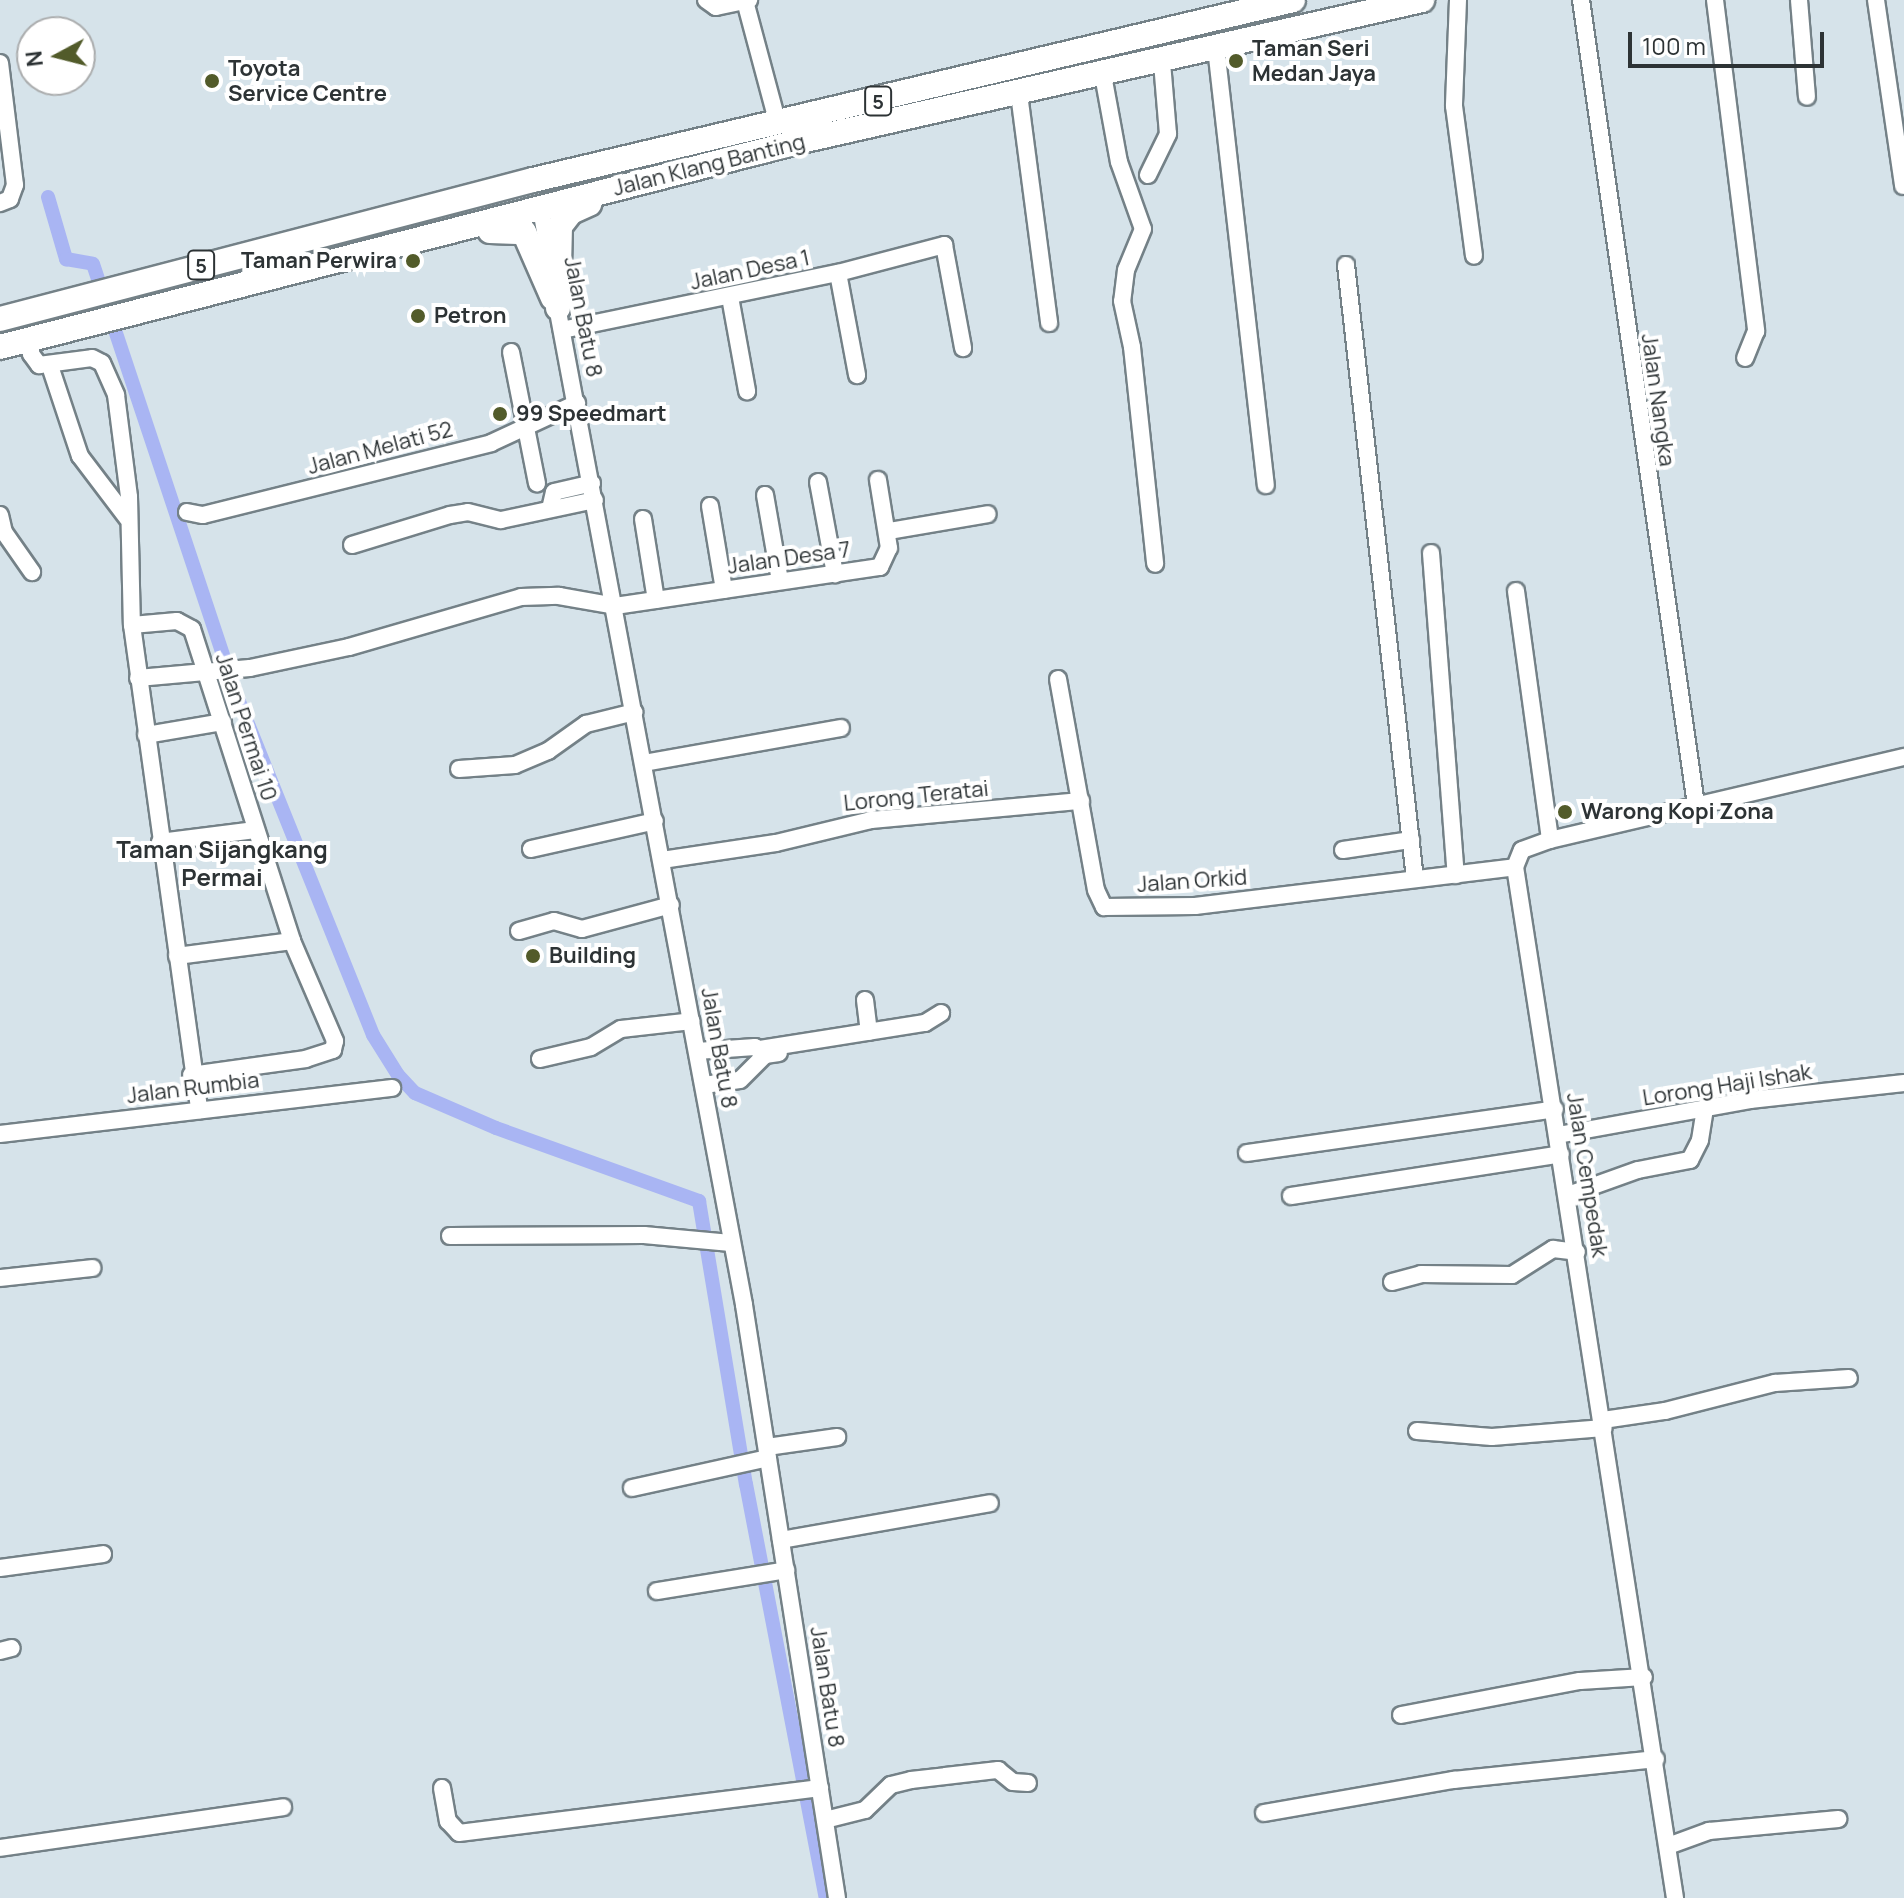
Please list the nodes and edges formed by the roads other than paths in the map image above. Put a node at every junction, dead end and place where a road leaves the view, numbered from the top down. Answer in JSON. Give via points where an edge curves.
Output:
{"nodes":[{"id":1,"x":747,"y":0,"type":"edge"},
{"id":2,"x":1396,"y":0,"type":"edge"},
{"id":3,"x":1422,"y":0,"type":"edge"},
{"id":4,"x":1458,"y":0,"type":"edge"},
{"id":5,"x":1581,"y":0,"type":"edge"},
{"id":6,"x":1715,"y":0,"type":"edge"},
{"id":7,"x":1799,"y":0,"type":"edge"},
{"id":8,"x":1876,"y":0,"type":"edge"},
{"id":9,"x":1280,"y":2,"type":"edge"},
{"id":10,"x":711,"y":3,"type":"edge"},
{"id":11,"x":1336,"y":19,"type":"junction"},
{"id":12,"x":1216,"y":48,"type":"junction"},
{"id":13,"x":1162,"y":62,"type":"junction"},
{"id":14,"x":0,"y":63,"type":"edge"},
{"id":15,"x":1103,"y":75,"type":"junction"},
{"id":16,"x":1019,"y":94,"type":"junction"},
{"id":17,"x":1807,"y":97,"type":"dead end"},
{"id":18,"x":778,"y":124,"type":"junction"},
{"id":19,"x":705,"y":139,"type":"junction"},
{"id":20,"x":721,"y":162,"type":"junction"},
{"id":21,"x":1148,"y":175,"type":"dead end"},
{"id":22,"x":1903,"y":186,"type":"edge"},
{"id":23,"x":461,"y":198,"type":"junction"},
{"id":24,"x":0,"y":203,"type":"edge"},
{"id":25,"x":541,"y":209,"type":"junction"},
{"id":26,"x":376,"y":251,"type":"junction"},
{"id":27,"x":1474,"y":256,"type":"dead end"},
{"id":28,"x":1346,"y":265,"type":"dead end"},
{"id":29,"x":838,"y":273,"type":"junction"},
{"id":30,"x":730,"y":297,"type":"junction"},
{"id":31,"x":0,"y":319,"type":"edge"},
{"id":32,"x":560,"y":319,"type":"junction"},
{"id":33,"x":1049,"y":323,"type":"dead end"},
{"id":34,"x":31,"y":338,"type":"junction"},
{"id":35,"x":0,"y":347,"type":"edge"},
{"id":36,"x":963,"y":348,"type":"dead end"},
{"id":37,"x":511,"y":352,"type":"dead end"},
{"id":38,"x":1745,"y":358,"type":"dead end"},
{"id":39,"x":50,"y":366,"type":"junction"},
{"id":40,"x":857,"y":375,"type":"dead end"},
{"id":41,"x":747,"y":391,"type":"dead end"},
{"id":42,"x":577,"y":403,"type":"junction"},
{"id":43,"x":526,"y":426,"type":"junction"},
{"id":44,"x":878,"y":480,"type":"dead end"},
{"id":45,"x":818,"y":482,"type":"dead end"},
{"id":46,"x":537,"y":483,"type":"dead end"},
{"id":47,"x":592,"y":483,"type":"junction"},
{"id":48,"x":1266,"y":485,"type":"dead end"},
{"id":49,"x":765,"y":495,"type":"dead end"},
{"id":50,"x":595,"y":500,"type":"junction"},
{"id":51,"x":710,"y":506,"type":"dead end"},
{"id":52,"x":550,"y":509,"type":"junction"},
{"id":53,"x":187,"y":512,"type":"dead end"},
{"id":54,"x":988,"y":514,"type":"dead end"},
{"id":55,"x":0,"y":515,"type":"edge"},
{"id":56,"x":127,"y":518,"type":"junction"},
{"id":57,"x":643,"y":519,"type":"dead end"},
{"id":58,"x":889,"y":531,"type":"junction"},
{"id":59,"x":352,"y":545,"type":"dead end"},
{"id":60,"x":1431,"y":553,"type":"dead end"},
{"id":61,"x":1155,"y":564,"type":"dead end"},
{"id":62,"x":32,"y":572,"type":"dead end"},
{"id":63,"x":835,"y":574,"type":"junction"},
{"id":64,"x":780,"y":581,"type":"junction"},
{"id":65,"x":724,"y":590,"type":"junction"},
{"id":66,"x":1516,"y":591,"type":"dead end"},
{"id":67,"x":656,"y":600,"type":"junction"},
{"id":68,"x":615,"y":606,"type":"junction"},
{"id":69,"x":132,"y":625,"type":"junction"},
{"id":70,"x":211,"y":671,"type":"junction"},
{"id":71,"x":138,"y":678,"type":"junction"},
{"id":72,"x":1058,"y":679,"type":"dead end"},
{"id":73,"x":635,"y":712,"type":"junction"},
{"id":74,"x":223,"y":722,"type":"junction"},
{"id":75,"x":841,"y":728,"type":"dead end"},
{"id":76,"x":146,"y":735,"type":"junction"},
{"id":77,"x":1904,"y":757,"type":"edge"},
{"id":78,"x":644,"y":763,"type":"junction"},
{"id":79,"x":459,"y":769,"type":"dead end"},
{"id":80,"x":1081,"y":801,"type":"junction"},
{"id":81,"x":1696,"y":805,"type":"junction"},
{"id":82,"x":655,"y":821,"type":"junction"},
{"id":83,"x":255,"y":830,"type":"junction"},
{"id":84,"x":1411,"y":840,"type":"junction"},
{"id":85,"x":1550,"y":840,"type":"junction"},
{"id":86,"x":160,"y":842,"type":"junction"},
{"id":87,"x":531,"y":849,"type":"dead end"},
{"id":88,"x":1343,"y":850,"type":"dead end"},
{"id":89,"x":662,"y":860,"type":"junction"},
{"id":90,"x":1515,"y":867,"type":"junction"},
{"id":91,"x":1456,"y":875,"type":"junction"},
{"id":92,"x":1415,"y":879,"type":"junction"},
{"id":93,"x":671,"y":905,"type":"junction"},
{"id":94,"x":519,"y":931,"type":"dead end"},
{"id":95,"x":292,"y":941,"type":"junction"},
{"id":96,"x":177,"y":956,"type":"junction"},
{"id":97,"x":865,"y":1000,"type":"dead end"},
{"id":98,"x":941,"y":1013,"type":"dead end"},
{"id":99,"x":692,"y":1021,"type":"junction"},
{"id":100,"x":869,"y":1032,"type":"junction"},
{"id":101,"x":822,"y":1047,"type":"dead end"},
{"id":102,"x":697,"y":1051,"type":"junction"},
{"id":103,"x":763,"y":1052,"type":"junction"},
{"id":104,"x":540,"y":1059,"type":"dead end"},
{"id":105,"x":191,"y":1075,"type":"junction"},
{"id":106,"x":1904,"y":1083,"type":"edge"},
{"id":107,"x":704,"y":1085,"type":"junction"},
{"id":108,"x":392,"y":1088,"type":"dead end"},
{"id":109,"x":1705,"y":1108,"type":"junction"},
{"id":110,"x":1555,"y":1109,"type":"junction"},
{"id":111,"x":199,"y":1110,"type":"junction"},
{"id":112,"x":0,"y":1134,"type":"edge"},
{"id":113,"x":1558,"y":1135,"type":"junction"},
{"id":114,"x":1247,"y":1153,"type":"dead end"},
{"id":115,"x":1561,"y":1154,"type":"junction"},
{"id":116,"x":1568,"y":1195,"type":"junction"},
{"id":117,"x":1291,"y":1196,"type":"dead end"},
{"id":118,"x":450,"y":1236,"type":"dead end"},
{"id":119,"x":723,"y":1242,"type":"junction"},
{"id":120,"x":1577,"y":1252,"type":"junction"},
{"id":121,"x":92,"y":1268,"type":"dead end"},
{"id":122,"x":0,"y":1278,"type":"edge"},
{"id":123,"x":1392,"y":1282,"type":"dead end"},
{"id":124,"x":1849,"y":1378,"type":"dead end"},
{"id":125,"x":1604,"y":1424,"type":"junction"},
{"id":126,"x":1417,"y":1431,"type":"dead end"},
{"id":127,"x":837,"y":1437,"type":"dead end"},
{"id":128,"x":763,"y":1455,"type":"junction"},
{"id":129,"x":632,"y":1488,"type":"dead end"},
{"id":130,"x":990,"y":1503,"type":"dead end"},
{"id":131,"x":781,"y":1540,"type":"junction"},
{"id":132,"x":103,"y":1554,"type":"dead end"},
{"id":133,"x":0,"y":1568,"type":"edge"},
{"id":134,"x":778,"y":1572,"type":"junction"},
{"id":135,"x":657,"y":1591,"type":"dead end"},
{"id":136,"x":1644,"y":1677,"type":"junction"},
{"id":137,"x":1401,"y":1715,"type":"dead end"},
{"id":138,"x":1656,"y":1759,"type":"junction"},
{"id":139,"x":1028,"y":1783,"type":"dead end"},
{"id":140,"x":442,"y":1788,"type":"dead end"},
{"id":141,"x":814,"y":1790,"type":"junction"},
{"id":142,"x":283,"y":1807,"type":"dead end"},
{"id":143,"x":1264,"y":1813,"type":"dead end"},
{"id":144,"x":1838,"y":1819,"type":"dead end"},
{"id":145,"x":825,"y":1820,"type":"junction"},
{"id":146,"x":1668,"y":1846,"type":"junction"},
{"id":147,"x":0,"y":1848,"type":"edge"},
{"id":148,"x":837,"y":1898,"type":"edge"},
{"id":149,"x":1675,"y":1898,"type":"edge"}],
"edges":[{"from":1,"to":10,"type":"street"},
{"from":1,"to":18,"type":"street"},
{"from":2,"to":11,"type":"highway"},
{"from":3,"to":11,"type":"highway","name":"Jalan Klang Banting","number":"5"},
{"from":4,"to":27,"type":"street","via":[[1454,106]]},
{"from":5,"to":81,"type":"street","name":"Jalan Nangka"},
{"from":6,"to":38,"type":"street","via":[[1756,331]]},
{"from":7,"to":17,"type":"street"},
{"from":8,"to":22,"type":"street"},
{"from":9,"to":18,"type":"highway","name":"Jalan Klang Banting","number":"5"},
{"from":11,"to":12,"type":"highway","name":"Jalan Klang Banting","number":"5"},
{"from":12,"to":13,"type":"highway","name":"Jalan Klang Banting","number":"5"},
{"from":12,"to":48,"type":"street"},
{"from":13,"to":15,"type":"highway","name":"Jalan Klang Banting","number":"5"},
{"from":13,"to":21,"type":"street","via":[[1168,134]]},
{"from":14,"to":24,"type":"street","via":[[15,185],[10,199]]},
{"from":15,"to":16,"type":"highway","name":"Jalan Klang Banting","number":"5"},
{"from":15,"to":61,"type":"street","via":[[1119,162],[1143,229],[1126,270],[1122,301],[1132,347]]},
{"from":16,"to":20,"type":"highway","name":"Jalan Klang Banting","number":"5"},
{"from":16,"to":33,"type":"street"},
{"from":18,"to":19,"type":"highway","name":"Jalan Klang Banting","number":"5"},
{"from":19,"to":23,"type":"highway","name":"Jalan Klang Banting","number":"5"},
{"from":19,"to":25,"type":"highway","via":[[660,159],[566,183],[550,192]]},
{"from":20,"to":25,"type":"highway","name":"Jalan Klang Banting","number":"5"},
{"from":20,"to":32,"type":"highway","via":[[571,212],[558,235]]},
{"from":23,"to":25,"type":"highway","via":[[473,205],[515,196]]},
{"from":23,"to":31,"type":"highway","name":"Jalan Klang Banting","number":"5"},
{"from":25,"to":26,"type":"highway","name":"Jalan Klang Banting","number":"5"},
{"from":25,"to":32,"type":"street","name":"Jalan Batu 8"},
{"from":26,"to":32,"type":"highway","via":[[515,228],[532,243]]},
{"from":26,"to":34,"type":"highway","name":"Jalan Klang Banting","number":"5"},
{"from":28,"to":84,"type":"street"},
{"from":29,"to":30,"type":"street","name":"Jalan Desa 1"},
{"from":29,"to":36,"type":"street","name":"Jalan Desa 1","via":[[944,245]]},
{"from":29,"to":40,"type":"street"},
{"from":30,"to":32,"type":"street","name":"Jalan Desa 1","via":[[606,321]]},
{"from":30,"to":41,"type":"street"},
{"from":32,"to":42,"type":"street","name":"Jalan Batu 8"},
{"from":34,"to":35,"type":"highway","name":"Jalan Klang Banting","number":"5"},
{"from":34,"to":39,"type":"street","via":[[35,362]]},
{"from":37,"to":43,"type":"street"},
{"from":39,"to":56,"type":"street","via":[[80,456]]},
{"from":39,"to":56,"type":"street","via":[[92,358],[102,363],[124,447]]},
{"from":42,"to":43,"type":"street","name":"Jalan Melati 52"},
{"from":42,"to":47,"type":"street","name":"Jalan Batu 8"},
{"from":43,"to":46,"type":"street"},
{"from":43,"to":53,"type":"street","name":"Jalan Melati 52","via":[[517,435],[491,443],[326,485],[203,515]]},
{"from":44,"to":58,"type":"street","name":"Jalan Desa 7"},
{"from":45,"to":63,"type":"street"},
{"from":47,"to":50,"type":"street","name":"Jalan Batu 8"},
{"from":47,"to":52,"type":"street","via":[[554,492]]},
{"from":49,"to":64,"type":"street"},
{"from":50,"to":52,"type":"street"},
{"from":50,"to":68,"type":"street","name":"Jalan Batu 8"},
{"from":51,"to":65,"type":"street"},
{"from":52,"to":59,"type":"street","via":[[501,520],[468,512],[450,515]]},
{"from":54,"to":58,"type":"street"},
{"from":55,"to":62,"type":"street","via":[[4,532]]},
{"from":56,"to":69,"type":"street"},
{"from":57,"to":67,"type":"street"},
{"from":58,"to":63,"type":"street","name":"Jalan Desa 7","via":[[889,548],[880,567]]},
{"from":60,"to":91,"type":"street"},
{"from":63,"to":64,"type":"street","name":"Jalan Desa 7"},
{"from":64,"to":65,"type":"street","name":"Jalan Desa 7"},
{"from":65,"to":67,"type":"street","name":"Jalan Desa 7"},
{"from":66,"to":85,"type":"street"},
{"from":67,"to":68,"type":"street","name":"Jalan Desa 7"},
{"from":68,"to":70,"type":"street","name":"Jalan Desa 7","via":[[559,596],[521,597],[435,626],[250,668]]},
{"from":68,"to":73,"type":"street","name":"Jalan Batu 8"},
{"from":69,"to":70,"type":"street","name":"Jalan Permai 10","via":[[185,621]]},
{"from":69,"to":71,"type":"street"},
{"from":70,"to":71,"type":"street","name":"Jalan Desa 7"},
{"from":70,"to":74,"type":"street","name":"Jalan Permai 10"},
{"from":71,"to":76,"type":"street"},
{"from":72,"to":80,"type":"street","name":"Jalan Orkid"},
{"from":73,"to":78,"type":"street","name":"Jalan Batu 8"},
{"from":73,"to":79,"type":"street","via":[[586,724],[548,751],[515,765]]},
{"from":74,"to":76,"type":"street"},
{"from":74,"to":83,"type":"street","name":"Jalan Permai 10"},
{"from":75,"to":78,"type":"street"},
{"from":76,"to":86,"type":"street"},
{"from":77,"to":81,"type":"street"},
{"from":78,"to":82,"type":"street","name":"Jalan Batu 8"},
{"from":80,"to":89,"type":"street","name":"Lorong Teratai","via":[[858,822],[776,843]]},
{"from":80,"to":92,"type":"street","name":"Jalan Orkid","via":[[1096,890],[1109,909],[1195,906]]},
{"from":81,"to":85,"type":"street"},
{"from":82,"to":87,"type":"street"},
{"from":82,"to":89,"type":"street","name":"Jalan Batu 8"},
{"from":83,"to":86,"type":"street"},
{"from":83,"to":95,"type":"street","name":"Jalan Permai 10"},
{"from":84,"to":88,"type":"street"},
{"from":84,"to":92,"type":"street"},
{"from":85,"to":90,"type":"street","via":[[1522,850]]},
{"from":86,"to":96,"type":"street"},
{"from":89,"to":93,"type":"street","name":"Jalan Batu 8"},
{"from":90,"to":91,"type":"street","name":"Jalan Orkid"},
{"from":90,"to":110,"type":"street","name":"Jalan Cempedak"},
{"from":91,"to":92,"type":"street","name":"Jalan Orkid"},
{"from":93,"to":94,"type":"street","via":[[582,929],[554,921]]},
{"from":93,"to":99,"type":"street","name":"Jalan Batu 8"},
{"from":95,"to":96,"type":"street"},
{"from":95,"to":105,"type":"street","name":"Jalan Permai 10","via":[[335,1041],[333,1050],[306,1059]]},
{"from":96,"to":105,"type":"street"},
{"from":97,"to":100,"type":"street"},
{"from":98,"to":100,"type":"street","via":[[925,1023]]},
{"from":99,"to":102,"type":"street","name":"Jalan Batu 8"},
{"from":99,"to":104,"type":"street","via":[[621,1029],[591,1047]]},
{"from":100,"to":103,"type":"street"},
{"from":101,"to":103,"type":"street"},
{"from":102,"to":103,"type":"street"},
{"from":102,"to":107,"type":"street","name":"Jalan Batu 8"},
{"from":103,"to":107,"type":"street","via":[[740,1080]]},
{"from":105,"to":111,"type":"street"},
{"from":106,"to":109,"type":"street","name":"Lorong Haji Ishak"},
{"from":107,"to":119,"type":"street","name":"Jalan Batu 8"},
{"from":108,"to":111,"type":"street","name":"Jalan Rumbia"},
{"from":109,"to":113,"type":"street","name":"Lorong Haji Ishak"},
{"from":109,"to":116,"type":"street","via":[[1700,1140],[1690,1160],[1638,1170]]},
{"from":110,"to":113,"type":"street","name":"Jalan Cempedak"},
{"from":110,"to":114,"type":"street"},
{"from":111,"to":112,"type":"street","name":"Jalan Rumbia"},
{"from":113,"to":115,"type":"street","name":"Jalan Cempedak"},
{"from":115,"to":116,"type":"street","name":"Jalan Cempedak"},
{"from":115,"to":117,"type":"street"},
{"from":116,"to":120,"type":"street","name":"Jalan Cempedak"},
{"from":118,"to":119,"type":"street"},
{"from":119,"to":128,"type":"street","name":"Jalan Batu 8"},
{"from":120,"to":123,"type":"street","via":[[1553,1249],[1512,1275],[1421,1274]]},
{"from":120,"to":125,"type":"street","name":"Jalan Cempedak"},
{"from":121,"to":122,"type":"street"},
{"from":124,"to":125,"type":"street","via":[[1775,1383]]},
{"from":125,"to":126,"type":"street","via":[[1492,1437]]},
{"from":125,"to":136,"type":"street","name":"Jalan Cempedak"},
{"from":127,"to":128,"type":"street"},
{"from":128,"to":129,"type":"street"},
{"from":128,"to":131,"type":"street","name":"Jalan Batu 8"},
{"from":130,"to":131,"type":"street"},
{"from":131,"to":134,"type":"street","name":"Jalan Batu 8"},
{"from":132,"to":133,"type":"street"},
{"from":134,"to":135,"type":"street"},
{"from":134,"to":141,"type":"street","name":"Jalan Batu 8"},
{"from":136,"to":137,"type":"street","via":[[1580,1681]]},
{"from":136,"to":138,"type":"street","name":"Jalan Cempedak"},
{"from":138,"to":143,"type":"street","via":[[1454,1780]]},
{"from":138,"to":146,"type":"street","name":"Jalan Cempedak"},
{"from":139,"to":145,"type":"street","via":[[1013,1782],[998,1770],[911,1780],[891,1785],[853,1816]]},
{"from":140,"to":141,"type":"street","via":[[448,1821],[459,1833]]},
{"from":141,"to":145,"type":"street","name":"Jalan Batu 8"},
{"from":142,"to":147,"type":"street"},
{"from":144,"to":146,"type":"street","via":[[1709,1831]]},
{"from":145,"to":148,"type":"street","name":"Jalan Batu 8"},
{"from":146,"to":149,"type":"street","name":"Jalan Cempedak"}]}
